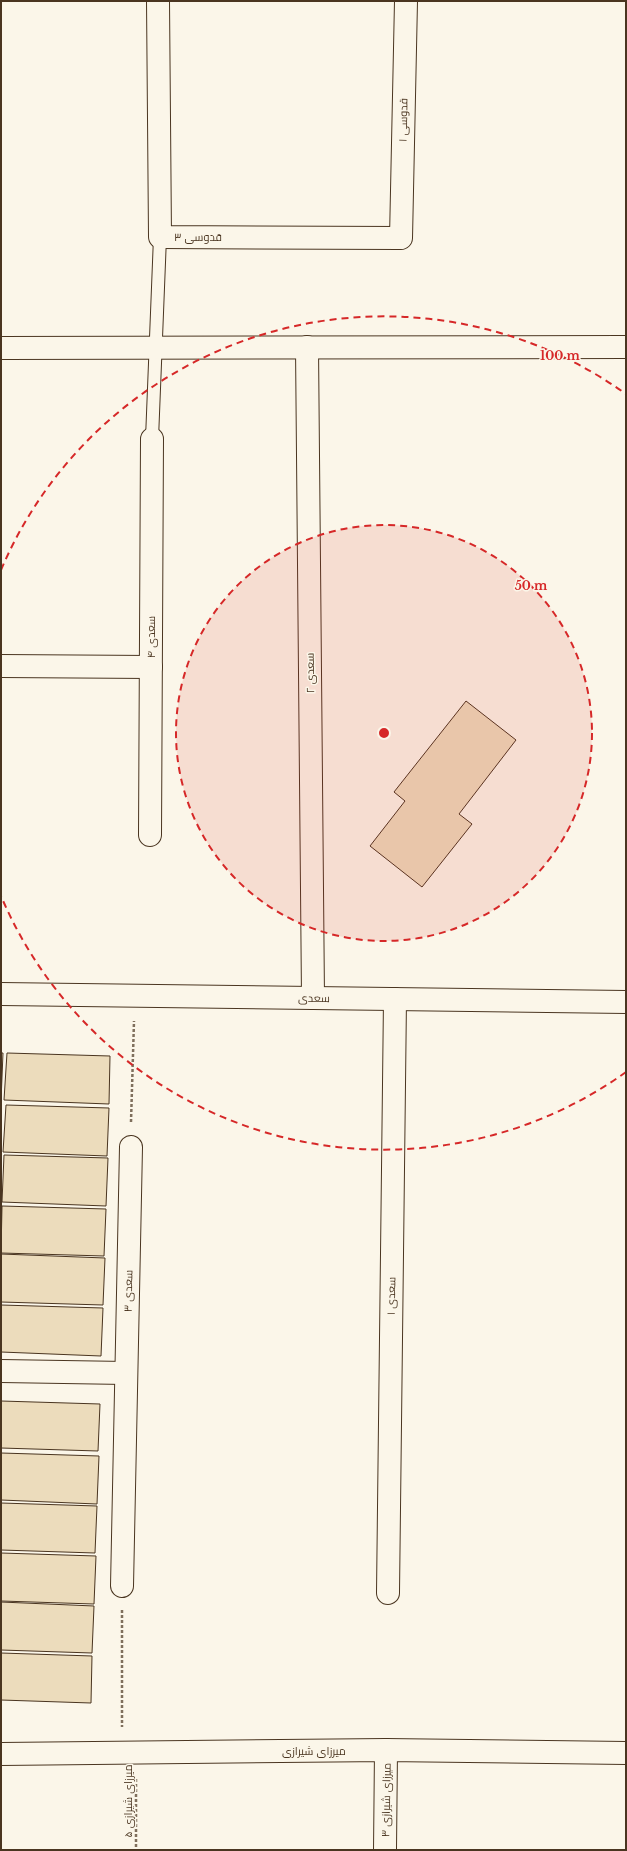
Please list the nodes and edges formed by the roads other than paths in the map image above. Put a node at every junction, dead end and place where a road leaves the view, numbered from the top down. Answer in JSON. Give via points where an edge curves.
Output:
{"nodes":[{"id":1,"x":158,"y":1,"type":"edge"},
{"id":2,"x":406,"y":1,"type":"edge"},
{"id":3,"x":160,"y":237,"type":"junction"},
{"id":4,"x":401,"y":238,"type":"joint"},
{"id":5,"x":307,"y":347,"type":"junction"},
{"id":6,"x":626,"y":347,"type":"edge"},
{"id":7,"x":1,"y":348,"type":"edge"},
{"id":8,"x":156,"y":348,"type":"junction"},
{"id":9,"x":152,"y":439,"type":"joint"},
{"id":10,"x":1,"y":666,"type":"edge"},
{"id":11,"x":151,"y":667,"type":"junction"},
{"id":12,"x":150,"y":835,"type":"dead end"},
{"id":13,"x":1,"y":994,"type":"edge"},
{"id":14,"x":314,"y":998,"type":"junction"},
{"id":15,"x":395,"y":999,"type":"junction"},
{"id":16,"x":626,"y":1002,"type":"edge"},
{"id":17,"x":131,"y":1147,"type":"road end"},
{"id":18,"x":1,"y":1371,"type":"edge"},
{"id":19,"x":126,"y":1373,"type":"junction"},
{"id":20,"x":122,"y":1586,"type":"road end"},
{"id":21,"x":388,"y":1593,"type":"dead end"},
{"id":22,"x":386,"y":1750,"type":"junction"},
{"id":23,"x":626,"y":1753,"type":"edge"},
{"id":24,"x":1,"y":1754,"type":"edge"},
{"id":25,"x":385,"y":1850,"type":"edge"}],
"edges":[{"from":1,"to":3,"type":"street","name":"قدوسی ۳"},
{"from":2,"to":4,"type":"street","name":"قدوسی ۱"},
{"from":3,"to":4,"type":"street","name":"قدوسی ۳"},
{"from":3,"to":8,"type":"lane"},
{"from":5,"to":6,"type":"street"},
{"from":5,"to":8,"type":"street"},
{"from":5,"to":14,"type":"street","name":"سعدی ۲"},
{"from":7,"to":8,"type":"street"},
{"from":8,"to":9,"type":"lane"},
{"from":9,"to":11,"type":"street","name":"سعدی ۴"},
{"from":10,"to":11,"type":"street"},
{"from":11,"to":12,"type":"street","name":"سعدی ۴"},
{"from":13,"to":14,"type":"street","name":"سعدی"},
{"from":14,"to":15,"type":"street","name":"سعدی"},
{"from":15,"to":16,"type":"street","name":"سعدی"},
{"from":15,"to":21,"type":"street","name":"سعدی ۱"},
{"from":17,"to":19,"type":"street","name":"سعدی ۳"},
{"from":18,"to":19,"type":"street"},
{"from":19,"to":20,"type":"street","name":"سعدی ۳"},
{"from":22,"to":23,"type":"street","name":"میرزای شیرازی"},
{"from":22,"to":24,"type":"street","name":"میرزای شیرازی"},
{"from":22,"to":25,"type":"street","name":"میرزای شیرازی ۳"}]}
